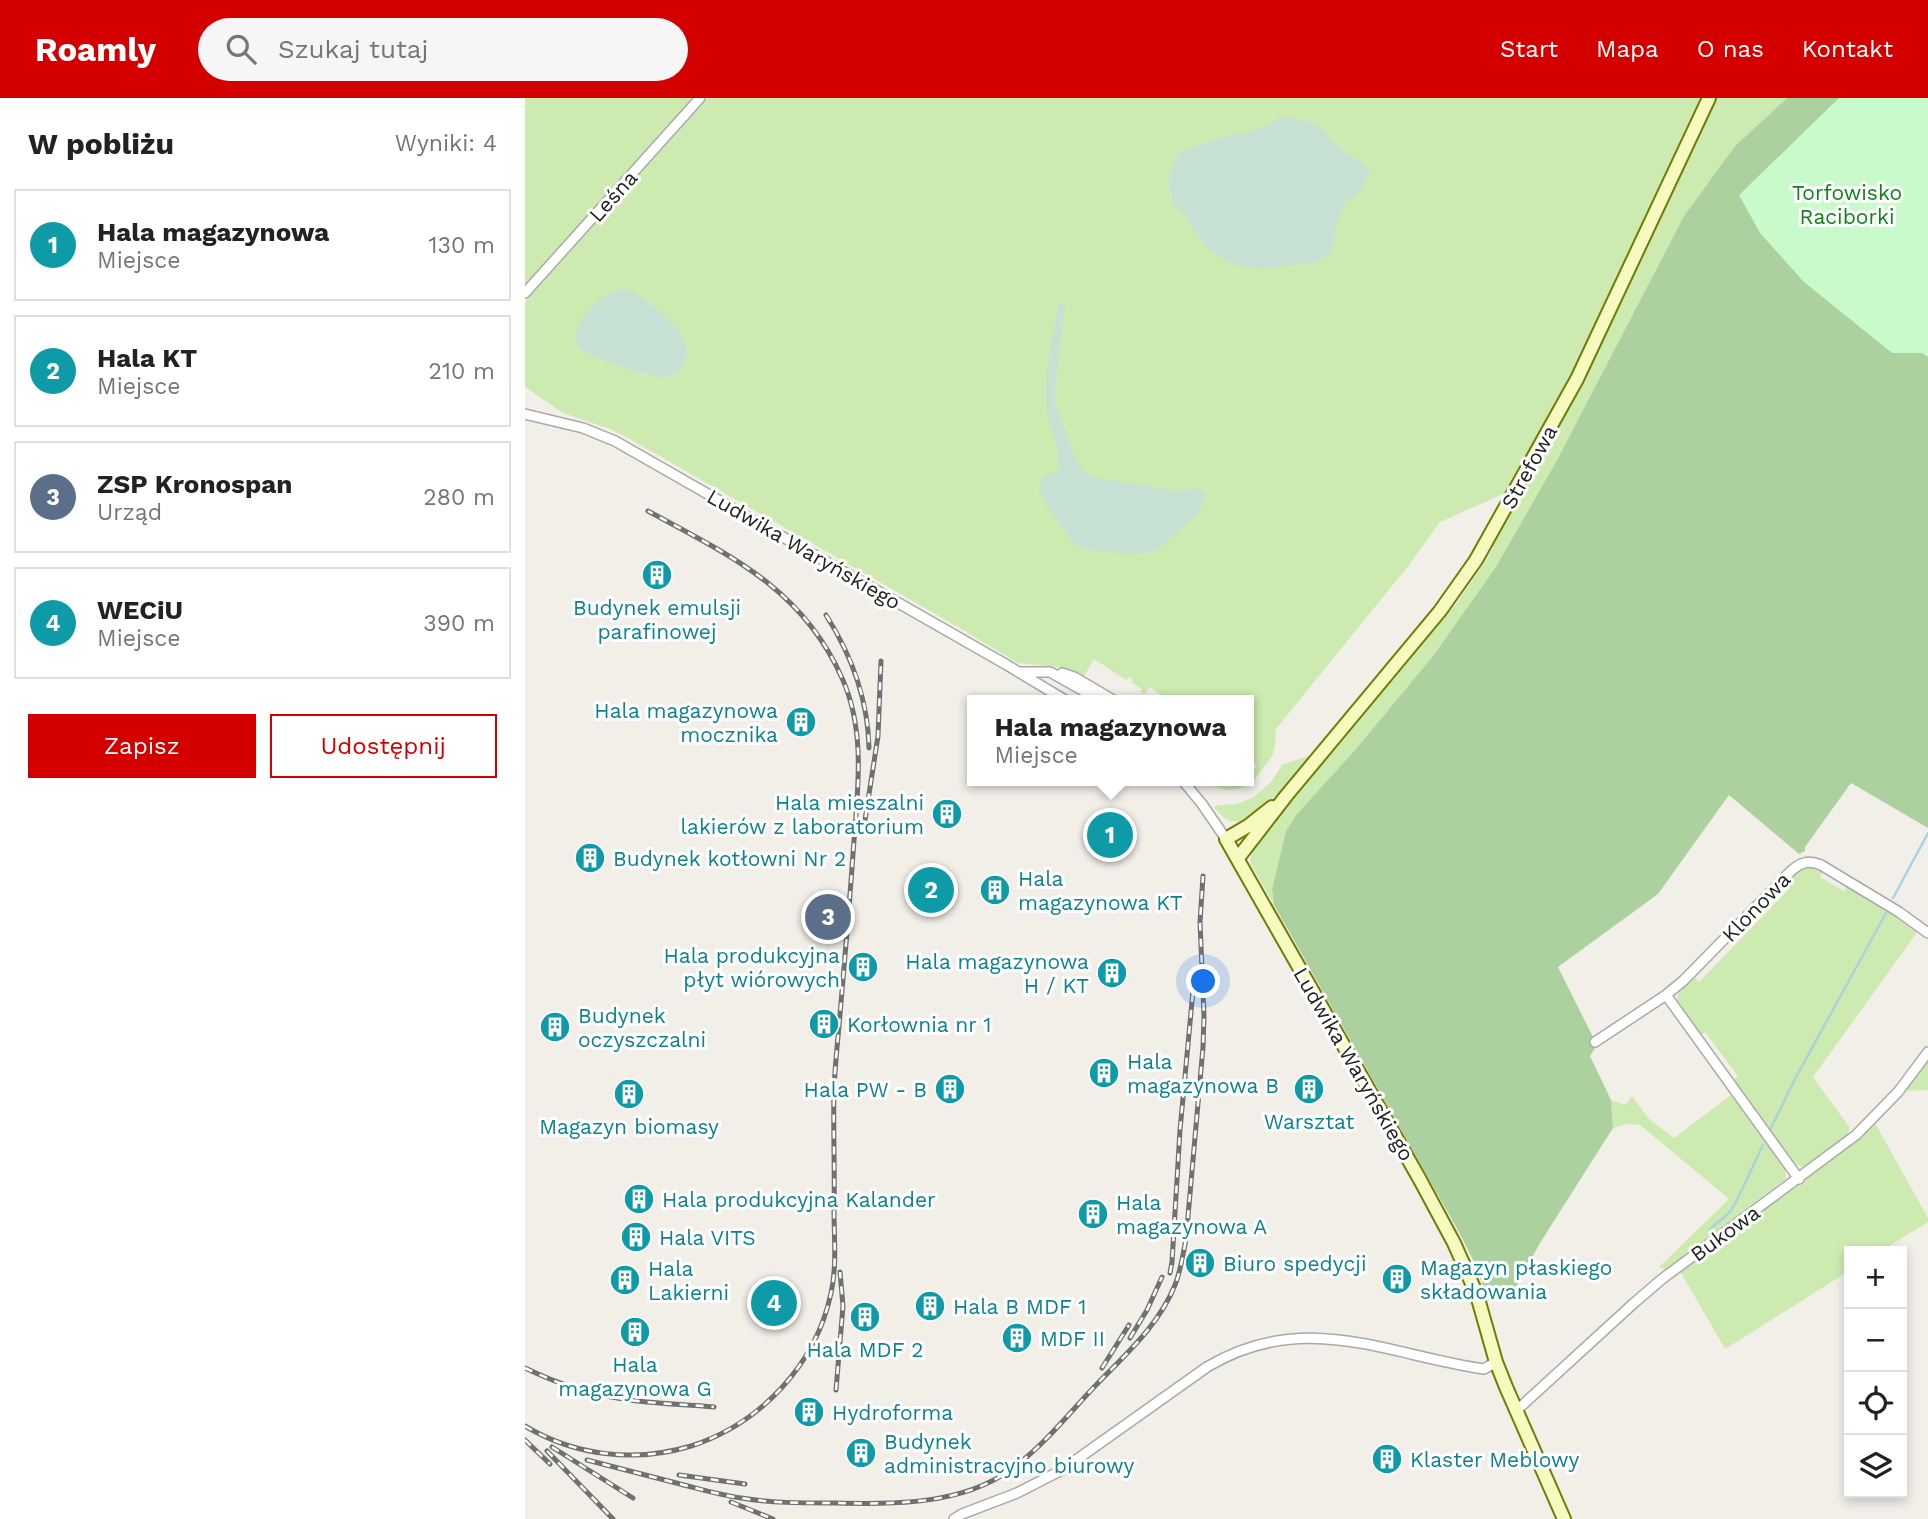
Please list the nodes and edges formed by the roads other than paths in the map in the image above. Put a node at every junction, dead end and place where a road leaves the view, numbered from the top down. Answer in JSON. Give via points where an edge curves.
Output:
{"nodes":[{"id":1,"x":700,"y":98,"type":"edge"},
{"id":2,"x":1709,"y":98,"type":"edge"},
{"id":3,"x":525,"y":293,"type":"edge"},
{"id":4,"x":525,"y":414,"type":"edge"},
{"id":5,"x":1019,"y":673,"type":"junction"},
{"id":6,"x":1050,"y":673,"type":"junction"},
{"id":7,"x":1047,"y":690,"type":"junction"},
{"id":8,"x":1056,"y":695,"type":"edge"},
{"id":9,"x":1065,"y":695,"type":"edge"},
{"id":10,"x":1091,"y":695,"type":"edge"},
{"id":11,"x":1105,"y":695,"type":"edge"},
{"id":12,"x":1186,"y":786,"type":"edge"},
{"id":13,"x":1286,"y":796,"type":"junction"},
{"id":14,"x":1226,"y":839,"type":"junction"},
{"id":15,"x":1238,"y":859,"type":"junction"},
{"id":16,"x":1928,"y":933,"type":"edge"},
{"id":17,"x":1665,"y":995,"type":"junction"},
{"id":18,"x":1595,"y":1042,"type":"dead end"},
{"id":19,"x":1928,"y":1052,"type":"edge"},
{"id":20,"x":1799,"y":1179,"type":"junction"},
{"id":21,"x":1496,"y":1362,"type":"junction"},
{"id":22,"x":1516,"y":1411,"type":"junction"},
{"id":23,"x":954,"y":1519,"type":"edge"},
{"id":24,"x":1564,"y":1519,"type":"edge"}],
"edges":[{"from":1,"to":3,"type":"street","name":"Leśna"},
{"from":2,"to":13,"type":"street","name":"Strefowa","via":[[1577,379],[1476,560],[1440,611]]},
{"from":4,"to":5,"type":"street","name":"Ludwika Waryńskiego","via":[[615,441]]},
{"from":5,"to":6,"type":"street"},
{"from":5,"to":7,"type":"street","name":"Ludwika Waryńskiego"},
{"from":6,"to":10,"type":"street"},
{"from":6,"to":11,"type":"street","via":[[1074,677]]},
{"from":7,"to":8,"type":"street"},
{"from":7,"to":9,"type":"street","name":"Ludwika Waryńskiego"},
{"from":12,"to":14,"type":"street","name":"Ludwika Waryńskiego"},
{"from":13,"to":14,"type":"street","name":"Strefowa"},
{"from":13,"to":15,"type":"street","name":"Strefowa"},
{"from":14,"to":15,"type":"street","name":"Ludwika Waryńskiego"},
{"from":15,"to":21,"type":"street","name":"Ludwika Waryńskiego","via":[[1454,1243],[1477,1295]]},
{"from":16,"to":17,"type":"street","name":"Klonowa","via":[[1821,865],[1805,862]]},
{"from":17,"to":18,"type":"street","name":"Klonowa"},
{"from":17,"to":20,"type":"street"},
{"from":19,"to":20,"type":"street","name":"Bukowa","via":[[1871,1122]]},
{"from":20,"to":22,"type":"street","name":"Bukowa","via":[[1663,1279]]},
{"from":21,"to":22,"type":"street","name":"Ludwika Waryńskiego"},
{"from":21,"to":23,"type":"street","via":[[1484,1369],[1322,1337],[1253,1346],[1207,1367],[1050,1477]]},
{"from":22,"to":24,"type":"street","name":"Ludwika Waryńskiego"}]}
